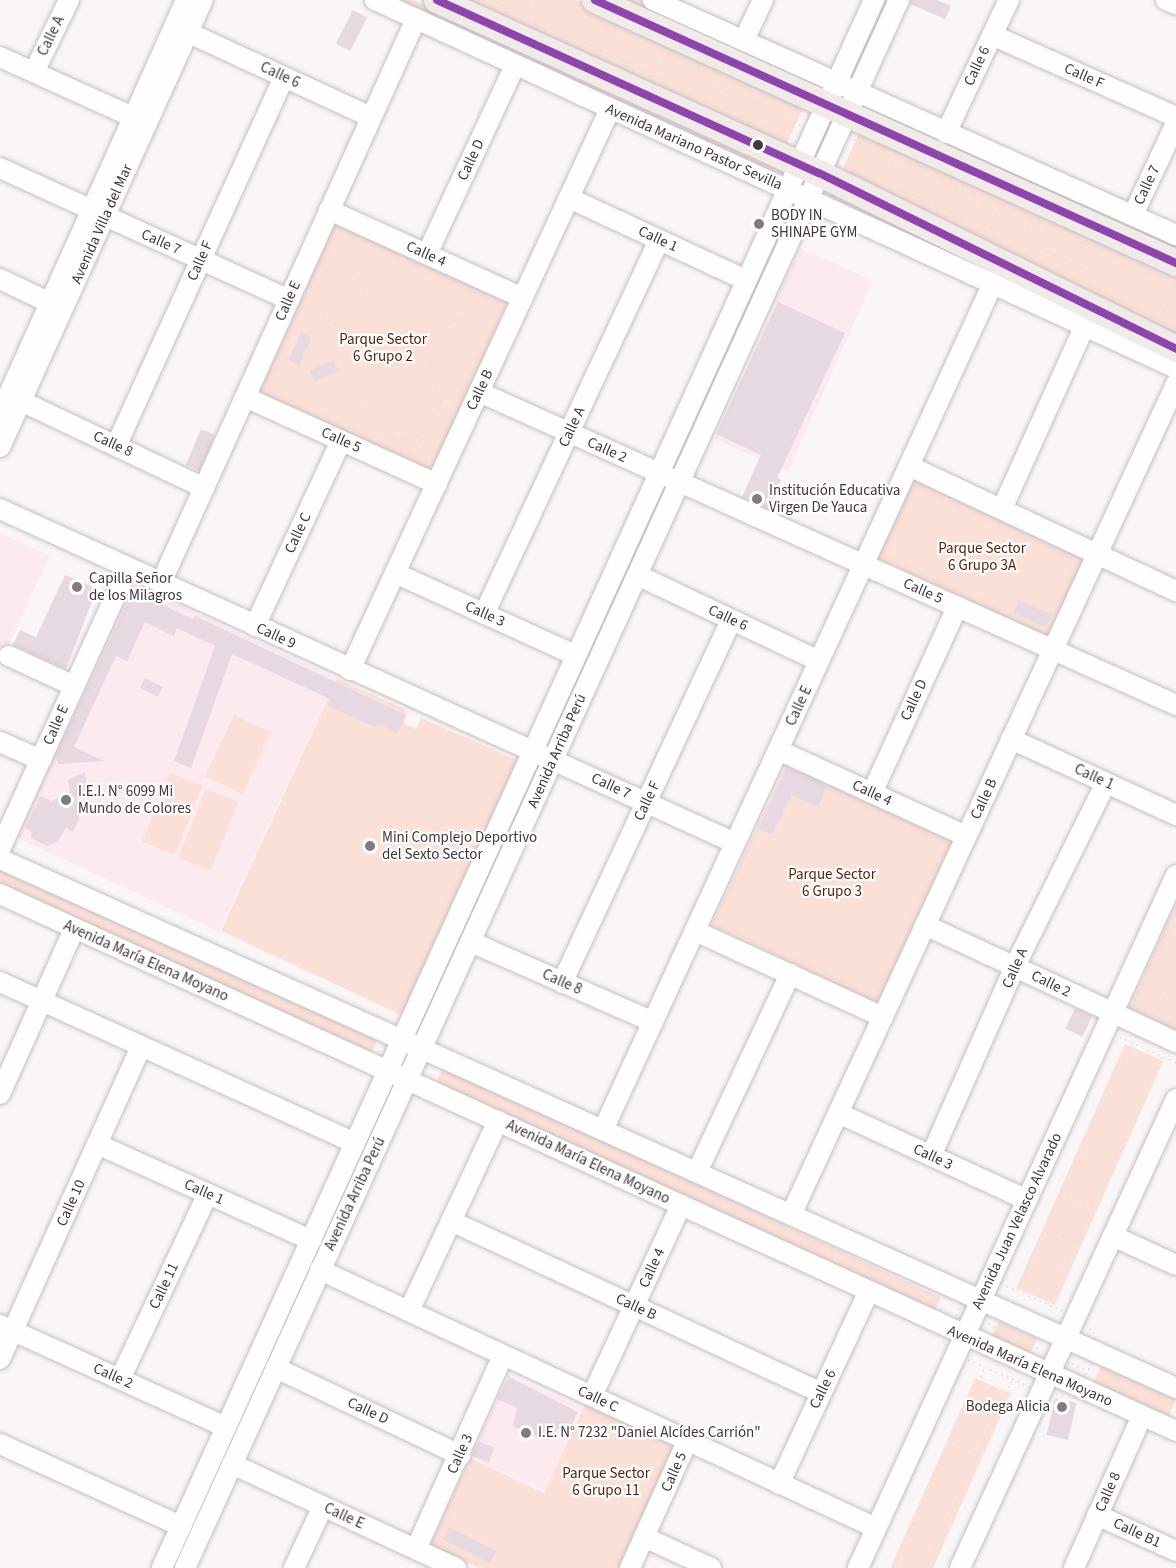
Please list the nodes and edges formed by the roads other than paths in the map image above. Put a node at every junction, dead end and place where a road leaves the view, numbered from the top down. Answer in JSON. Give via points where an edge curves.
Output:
{"nodes":[{"id":1,"x":69,"y":0,"type":"edge"},
{"id":2,"x":186,"y":0,"type":"edge"},
{"id":3,"x":204,"y":0,"type":"edge"},
{"id":4,"x":375,"y":0,"type":"edge"},
{"id":5,"x":437,"y":0,"type":"edge"},
{"id":6,"x":595,"y":0,"type":"edge"},
{"id":7,"x":653,"y":0,"type":"edge"},
{"id":8,"x":763,"y":0,"type":"edge"},
{"id":9,"x":874,"y":0,"type":"edge"},
{"id":10,"x":899,"y":0,"type":"edge"},
{"id":11,"x":1009,"y":0,"type":"edge"},
{"id":12,"x":1166,"y":0,"type":"edge"},
{"id":13,"x":1176,"y":4,"type":"edge"},
{"id":14,"x":416,"y":19,"type":"junction"},
{"id":15,"x":189,"y":33,"type":"junction"},
{"id":16,"x":992,"y":35,"type":"junction"},
{"id":17,"x":746,"y":38,"type":"junction"},
{"id":18,"x":0,"y":57,"type":"edge"},
{"id":19,"x":515,"y":65,"type":"junction"},
{"id":20,"x":34,"y":72,"type":"junction"},
{"id":21,"x":284,"y":77,"type":"junction"},
{"id":22,"x":837,"y":81,"type":"junction"},
{"id":23,"x":857,"y":91,"type":"junction"},
{"id":24,"x":610,"y":110,"type":"junction"},
{"id":25,"x":133,"y":117,"type":"junction"},
{"id":26,"x":371,"y":117,"type":"junction"},
{"id":27,"x":1176,"y":117,"type":"edge"},
{"id":28,"x":840,"y":120,"type":"junction"},
{"id":29,"x":1176,"y":123,"type":"edge"},
{"id":30,"x":946,"y":133,"type":"junction"},
{"id":31,"x":0,"y":168,"type":"edge"},
{"id":32,"x":809,"y":169,"type":"junction"},
{"id":33,"x":787,"y":190,"type":"junction"},
{"id":34,"x":569,"y":198,"type":"junction"},
{"id":35,"x":807,"y":199,"type":"junction"},
{"id":36,"x":98,"y":214,"type":"junction"},
{"id":37,"x":1133,"y":215,"type":"junction"},
{"id":38,"x":333,"y":218,"type":"junction"},
{"id":39,"x":1176,"y":235,"type":"edge"},
{"id":40,"x":658,"y":240,"type":"junction"},
{"id":41,"x":427,"y":254,"type":"junction"},
{"id":42,"x":201,"y":260,"type":"junction"},
{"id":43,"x":1176,"y":263,"type":"edge"},
{"id":44,"x":0,"y":279,"type":"edge"},
{"id":45,"x":746,"y":280,"type":"junction"},
{"id":46,"x":994,"y":281,"type":"junction"},
{"id":47,"x":523,"y":298,"type":"junction"},
{"id":48,"x":50,"y":303,"type":"junction"},
{"id":49,"x":296,"y":306,"type":"junction"},
{"id":50,"x":1085,"y":325,"type":"junction"},
{"id":51,"x":1176,"y":349,"type":"edge"},
{"id":52,"x":1176,"y":368,"type":"edge"},
{"id":53,"x":1176,"y":384,"type":"edge"},
{"id":54,"x":472,"y":394,"type":"junction"},
{"id":55,"x":245,"y":397,"type":"junction"},
{"id":56,"x":21,"y":401,"type":"junction"},
{"id":57,"x":0,"y":414,"type":"edge"},
{"id":58,"x":345,"y":433,"type":"junction"},
{"id":59,"x":569,"y":433,"type":"junction"},
{"id":60,"x":116,"y":446,"type":"junction"},
{"id":61,"x":0,"y":447,"type":"edge"},
{"id":62,"x":909,"y":466,"type":"junction"},
{"id":63,"x":434,"y":476,"type":"junction"},
{"id":64,"x":669,"y":477,"type":"junction"},
{"id":65,"x":204,"y":488,"type":"junction"},
{"id":66,"x":0,"y":509,"type":"edge"},
{"id":67,"x":1002,"y":509,"type":"junction"},
{"id":68,"x":1097,"y":554,"type":"junction"},
{"id":69,"x":864,"y":565,"type":"junction"},
{"id":70,"x":128,"y":568,"type":"junction"},
{"id":71,"x":395,"y":573,"type":"junction"},
{"id":72,"x":637,"y":575,"type":"junction"},
{"id":73,"x":161,"y":583,"type":"junction"},
{"id":74,"x":1176,"y":591,"type":"edge"},
{"id":75,"x":957,"y":607,"type":"junction"},
{"id":76,"x":484,"y":614,"type":"junction"},
{"id":77,"x":731,"y":620,"type":"junction"},
{"id":78,"x":255,"y":626,"type":"junction"},
{"id":79,"x":1053,"y":650,"type":"junction"},
{"id":80,"x":575,"y":655,"type":"junction"},
{"id":81,"x":9,"y":657,"type":"dead end"},
{"id":82,"x":819,"y":661,"type":"junction"},
{"id":83,"x":350,"y":670,"type":"junction"},
{"id":84,"x":74,"y":686,"type":"junction"},
{"id":85,"x":1176,"y":705,"type":"edge"},
{"id":86,"x":1011,"y":739,"type":"junction"},
{"id":87,"x":0,"y":742,"type":"edge"},
{"id":88,"x":778,"y":750,"type":"junction"},
{"id":89,"x":530,"y":753,"type":"junction"},
{"id":90,"x":41,"y":760,"type":"junction"},
{"id":91,"x":553,"y":760,"type":"junction"},
{"id":92,"x":1106,"y":783,"type":"junction"},
{"id":93,"x":872,"y":793,"type":"junction"},
{"id":94,"x":646,"y":802,"type":"junction"},
{"id":95,"x":1176,"y":815,"type":"edge"},
{"id":96,"x":966,"y":836,"type":"junction"},
{"id":97,"x":735,"y":843,"type":"junction"},
{"id":98,"x":0,"y":849,"type":"edge"},
{"id":99,"x":0,"y":859,"type":"edge"},
{"id":100,"x":1176,"y":875,"type":"edge"},
{"id":101,"x":0,"y":894,"type":"edge"},
{"id":102,"x":925,"y":925,"type":"junction"},
{"id":103,"x":74,"y":929,"type":"junction"},
{"id":104,"x":695,"y":931,"type":"junction"},
{"id":105,"x":471,"y":942,"type":"junction"},
{"id":106,"x":1015,"y":966,"type":"junction"},
{"id":107,"x":790,"y":974,"type":"junction"},
{"id":108,"x":0,"y":982,"type":"edge"},
{"id":109,"x":562,"y":983,"type":"junction"},
{"id":110,"x":42,"y":1001,"type":"junction"},
{"id":111,"x":883,"y":1017,"type":"junction"},
{"id":112,"x":653,"y":1022,"type":"junction"},
{"id":113,"x":1118,"y":1026,"type":"junction"},
{"id":114,"x":401,"y":1040,"type":"junction"},
{"id":115,"x":1176,"y":1042,"type":"edge"},
{"id":116,"x":141,"y":1046,"type":"junction"},
{"id":117,"x":423,"y":1048,"type":"junction"},
{"id":118,"x":387,"y":1070,"type":"junction"},
{"id":119,"x":407,"y":1080,"type":"junction"},
{"id":120,"x":0,"y":1093,"type":"edge"},
{"id":121,"x":1176,"y":1099,"type":"edge"},
{"id":122,"x":838,"y":1113,"type":"junction"},
{"id":123,"x":498,"y":1121,"type":"junction"},
{"id":124,"x":603,"y":1130,"type":"junction"},
{"id":125,"x":355,"y":1143,"type":"junction"},
{"id":126,"x":97,"y":1144,"type":"junction"},
{"id":127,"x":931,"y":1156,"type":"junction"},
{"id":128,"x":697,"y":1172,"type":"junction"},
{"id":129,"x":208,"y":1194,"type":"junction"},
{"id":130,"x":1027,"y":1200,"type":"junction"},
{"id":131,"x":681,"y":1205,"type":"junction"},
{"id":132,"x":791,"y":1215,"type":"junction"},
{"id":133,"x":451,"y":1221,"type":"junction"},
{"id":134,"x":1113,"y":1236,"type":"junction"},
{"id":135,"x":311,"y":1240,"type":"junction"},
{"id":136,"x":1176,"y":1265,"type":"edge"},
{"id":137,"x":321,"y":1270,"type":"junction"},
{"id":138,"x":868,"y":1293,"type":"junction"},
{"id":139,"x":634,"y":1306,"type":"junction"},
{"id":140,"x":970,"y":1309,"type":"junction"},
{"id":141,"x":409,"y":1311,"type":"junction"},
{"id":142,"x":6,"y":1328,"type":"edge"},
{"id":143,"x":964,"y":1336,"type":"junction"},
{"id":144,"x":1066,"y":1338,"type":"junction"},
{"id":145,"x":502,"y":1358,"type":"junction"},
{"id":146,"x":0,"y":1359,"type":"edge"},
{"id":147,"x":1053,"y":1365,"type":"junction"},
{"id":148,"x":276,"y":1368,"type":"junction"},
{"id":149,"x":120,"y":1379,"type":"junction"},
{"id":150,"x":1176,"y":1388,"type":"edge"},
{"id":151,"x":821,"y":1393,"type":"junction"},
{"id":152,"x":592,"y":1396,"type":"junction"},
{"id":153,"x":1142,"y":1416,"type":"junction"},
{"id":154,"x":226,"y":1427,"type":"junction"},
{"id":155,"x":1176,"y":1431,"type":"edge"},
{"id":156,"x":687,"y":1442,"type":"junction"},
{"id":157,"x":0,"y":1444,"type":"edge"},
{"id":158,"x":460,"y":1455,"type":"junction"},
{"id":159,"x":232,"y":1464,"type":"junction"},
{"id":160,"x":779,"y":1484,"type":"junction"},
{"id":161,"x":323,"y":1506,"type":"junction"},
{"id":162,"x":1097,"y":1515,"type":"junction"},
{"id":163,"x":181,"y":1526,"type":"junction"},
{"id":164,"x":876,"y":1528,"type":"junction"},
{"id":165,"x":644,"y":1537,"type":"junction"},
{"id":166,"x":416,"y":1549,"type":"junction"},
{"id":167,"x":1176,"y":1551,"type":"edge"},
{"id":168,"x":461,"y":1563,"type":"edge"},
{"id":169,"x":162,"y":1568,"type":"edge"},
{"id":170,"x":185,"y":1568,"type":"edge"},
{"id":171,"x":294,"y":1568,"type":"edge"},
{"id":172,"x":630,"y":1568,"type":"edge"},
{"id":173,"x":711,"y":1568,"type":"edge"},
{"id":174,"x":858,"y":1568,"type":"edge"},
{"id":175,"x":960,"y":1568,"type":"edge"},
{"id":176,"x":1074,"y":1568,"type":"edge"}],
"edges":[{"from":1,"to":20,"type":"street","name":"Calle A"},
{"from":2,"to":25,"type":"street","name":"Avenida Villa del Mar"},
{"from":3,"to":15,"type":"street","name":"Avenida Villa del Mar"},
{"from":4,"to":14,"type":"street","name":"Avenida Mariano Pastor Sevilla"},
{"from":5,"to":32,"type":"main road","name":"Avenida Mariano Pastor Sevilla"},
{"from":6,"to":28,"type":"main road"},
{"from":7,"to":17,"type":"street"},
{"from":8,"to":17,"type":"street"},
{"from":9,"to":22,"type":"street","name":"Avenida Arriba Perú"},
{"from":10,"to":23,"type":"street","name":"Avenida Arriba Perú"},
{"from":11,"to":16,"type":"street","name":"Calle 6"},
{"from":12,"to":13,"type":"street"},
{"from":14,"to":19,"type":"street","name":"Avenida Mariano Pastor Sevilla"},
{"from":14,"to":26,"type":"street","name":"Calle E"},
{"from":15,"to":21,"type":"street","name":"Calle 6"},
{"from":15,"to":36,"type":"street","name":"Avenida Villa del Mar"},
{"from":16,"to":27,"type":"street","name":"Calle F"},
{"from":16,"to":30,"type":"street","name":"Calle 6"},
{"from":17,"to":22,"type":"street"},
{"from":18,"to":20,"type":"street"},
{"from":19,"to":24,"type":"street","name":"Avenida Mariano Pastor Sevilla"},
{"from":19,"to":41,"type":"street","name":"Calle D"},
{"from":20,"to":25,"type":"street"},
{"from":21,"to":26,"type":"street","name":"Calle 6"},
{"from":21,"to":42,"type":"street","name":"Calle F"},
{"from":22,"to":23,"type":"street"},
{"from":22,"to":28,"type":"street","name":"Avenida Arriba Perú"},
{"from":23,"to":28,"type":"street","name":"Avenida Arriba Perú"},
{"from":23,"to":30,"type":"street"},
{"from":24,"to":33,"type":"street","name":"Avenida Mariano Pastor Sevilla"},
{"from":24,"to":34,"type":"street","name":"Calle B"},
{"from":25,"to":36,"type":"street","name":"Avenida Villa del Mar"},
{"from":26,"to":38,"type":"street","name":"Calle E"},
{"from":28,"to":32,"type":"street","name":"Avenida Arriba Perú"},
{"from":28,"to":43,"type":"main road"},
{"from":29,"to":37,"type":"street","name":"Calle 7"},
{"from":30,"to":37,"type":"street"},
{"from":31,"to":36,"type":"street"},
{"from":32,"to":33,"type":"street","name":"Avenida Arriba Perú"},
{"from":32,"to":35,"type":"street","name":"Avenida Arriba Perú"},
{"from":32,"to":51,"type":"main road","name":"Avenida Mariano Pastor Sevilla"},
{"from":33,"to":35,"type":"street","name":"Avenida Mariano Pastor Sevilla"},
{"from":33,"to":45,"type":"street","name":"Avenida Arriba Perú"},
{"from":34,"to":40,"type":"street","name":"Calle 1"},
{"from":34,"to":47,"type":"street","name":"Calle B"},
{"from":35,"to":46,"type":"street","name":"Avenida Mariano Pastor Sevilla"},
{"from":35,"to":64,"type":"street","name":"Avenida Arriba Perú"},
{"from":36,"to":42,"type":"street","name":"Calle 7"},
{"from":36,"to":48,"type":"street","name":"Avenida Villa del Mar"},
{"from":36,"to":56,"type":"street","name":"Avenida Villa del Mar"},
{"from":37,"to":39,"type":"street"},
{"from":38,"to":41,"type":"street","name":"Calle 4"},
{"from":38,"to":49,"type":"street","name":"Calle E"},
{"from":40,"to":45,"type":"street","name":"Calle 1"},
{"from":40,"to":59,"type":"street","name":"Calle A"},
{"from":41,"to":47,"type":"street","name":"Calle 4"},
{"from":42,"to":49,"type":"street","name":"Calle 7"},
{"from":42,"to":60,"type":"street","name":"Calle F"},
{"from":44,"to":48,"type":"street"},
{"from":45,"to":64,"type":"street","name":"Avenida Arriba Perú"},
{"from":46,"to":50,"type":"street","name":"Avenida Mariano Pastor Sevilla"},
{"from":46,"to":62,"type":"street","name":"Calle E"},
{"from":47,"to":54,"type":"street","name":"Calle B"},
{"from":48,"to":57,"type":"street","name":"Avenida Villa del Mar"},
{"from":49,"to":55,"type":"street","name":"Calle E"},
{"from":50,"to":52,"type":"street","name":"Avenida Mariano Pastor Sevilla"},
{"from":50,"to":67,"type":"street"},
{"from":53,"to":68,"type":"street","name":"Calle B"},
{"from":54,"to":59,"type":"street","name":"Calle 2"},
{"from":54,"to":63,"type":"street","name":"Calle B"},
{"from":55,"to":58,"type":"street","name":"Calle 5"},
{"from":55,"to":65,"type":"street","name":"Calle E"},
{"from":56,"to":60,"type":"street","name":"Calle 8"},
{"from":56,"to":61,"type":"street","name":"Avenida Villa del Mar"},
{"from":58,"to":63,"type":"street","name":"Calle 5"},
{"from":58,"to":78,"type":"street","name":"Calle C"},
{"from":59,"to":64,"type":"street","name":"Calle 2"},
{"from":59,"to":76,"type":"street","name":"Calle A"},
{"from":60,"to":65,"type":"street","name":"Calle 8"},
{"from":62,"to":67,"type":"street"},
{"from":62,"to":69,"type":"street","name":"Calle E"},
{"from":63,"to":71,"type":"street","name":"Calle B"},
{"from":64,"to":69,"type":"street","name":"Calle 5"},
{"from":64,"to":72,"type":"street","name":"Avenida Arriba Perú"},
{"from":64,"to":80,"type":"street","name":"Avenida Arriba Perú"},
{"from":65,"to":73,"type":"street","name":"Calle E"},
{"from":66,"to":70,"type":"street","name":"Calle 9"},
{"from":67,"to":68,"type":"street"},
{"from":68,"to":74,"type":"street"},
{"from":68,"to":79,"type":"street","name":"Calle B"},
{"from":69,"to":75,"type":"street","name":"Calle 5"},
{"from":69,"to":82,"type":"street","name":"Calle E"},
{"from":70,"to":73,"type":"street","name":"Calle 9"},
{"from":70,"to":84,"type":"street","name":"Calle E"},
{"from":71,"to":76,"type":"street","name":"Calle 3"},
{"from":71,"to":83,"type":"street","name":"Calle B"},
{"from":72,"to":77,"type":"street","name":"Calle 6"},
{"from":72,"to":91,"type":"street","name":"Avenida Arriba Perú"},
{"from":73,"to":78,"type":"street","name":"Calle 9"},
{"from":75,"to":79,"type":"street","name":"Calle 5"},
{"from":75,"to":93,"type":"street","name":"Calle D"},
{"from":76,"to":80,"type":"street","name":"Calle 3"},
{"from":77,"to":82,"type":"street","name":"Calle 6"},
{"from":77,"to":94,"type":"street","name":"Calle F"},
{"from":78,"to":83,"type":"street","name":"Calle 9"},
{"from":79,"to":85,"type":"street","name":"Calle 5"},
{"from":79,"to":86,"type":"street","name":"Calle B"},
{"from":80,"to":89,"type":"street","name":"Avenida Arriba Perú"},
{"from":81,"to":84,"type":"street"},
{"from":82,"to":88,"type":"street","name":"Calle E"},
{"from":83,"to":89,"type":"street","name":"Calle 9"},
{"from":84,"to":90,"type":"street","name":"Calle E"},
{"from":86,"to":92,"type":"street","name":"Calle 1"},
{"from":86,"to":96,"type":"street","name":"Calle B"},
{"from":87,"to":90,"type":"street"},
{"from":88,"to":93,"type":"street","name":"Calle 4"},
{"from":88,"to":97,"type":"street","name":"Calle E"},
{"from":89,"to":91,"type":"street","name":"Calle 9"},
{"from":89,"to":114,"type":"street","name":"Avenida Arriba Perú"},
{"from":90,"to":98,"type":"street","name":"Calle E"},
{"from":91,"to":94,"type":"street","name":"Calle 7"},
{"from":91,"to":105,"type":"street","name":"Avenida Arriba Perú"},
{"from":92,"to":95,"type":"street","name":"Calle 1"},
{"from":92,"to":106,"type":"street","name":"Calle A"},
{"from":93,"to":96,"type":"street","name":"Calle 4"},
{"from":94,"to":97,"type":"street","name":"Calle 7"},
{"from":94,"to":109,"type":"street","name":"Calle F"},
{"from":96,"to":102,"type":"street","name":"Calle B"},
{"from":97,"to":104,"type":"street","name":"Calle E"},
{"from":99,"to":114,"type":"street"},
{"from":100,"to":113,"type":"street","name":"Avenida Juan Velasco Alvarado"},
{"from":101,"to":103,"type":"street","name":"Avenida María Elena Moyano"},
{"from":102,"to":106,"type":"street","name":"Calle 2"},
{"from":102,"to":111,"type":"street","name":"Calle B"},
{"from":103,"to":110,"type":"street"},
{"from":103,"to":118,"type":"street","name":"Avenida María Elena Moyano"},
{"from":104,"to":107,"type":"street"},
{"from":104,"to":112,"type":"street","name":"Calle E"},
{"from":105,"to":109,"type":"street","name":"Calle 8"},
{"from":105,"to":117,"type":"street","name":"Avenida Arriba Perú"},
{"from":106,"to":113,"type":"street","name":"Calle 2"},
{"from":106,"to":127,"type":"street","name":"Calle A"},
{"from":107,"to":111,"type":"street"},
{"from":107,"to":128,"type":"street"},
{"from":108,"to":110,"type":"street"},
{"from":109,"to":112,"type":"street","name":"Calle 8"},
{"from":110,"to":116,"type":"street"},
{"from":110,"to":120,"type":"street"},
{"from":111,"to":122,"type":"street","name":"Calle B"},
{"from":112,"to":124,"type":"street","name":"Calle E"},
{"from":113,"to":115,"type":"street","name":"Calle 2","via":[[1146,1039]]},
{"from":113,"to":130,"type":"street","name":"Avenida Juan Velasco Alvarado"},
{"from":114,"to":117,"type":"street"},
{"from":114,"to":118,"type":"street","name":"Avenida Arriba Perú"},
{"from":116,"to":125,"type":"street"},
{"from":116,"to":126,"type":"street","name":"Calle 10"},
{"from":117,"to":119,"type":"street","name":"Avenida Arriba Perú"},
{"from":117,"to":124,"type":"street"},
{"from":118,"to":119,"type":"street","name":"Avenida María Elena Moyano"},
{"from":118,"to":125,"type":"street","name":"Avenida Arriba Perú"},
{"from":119,"to":123,"type":"street","name":"Avenida María Elena Moyano"},
{"from":119,"to":137,"type":"street","name":"Avenida Arriba Perú"},
{"from":121,"to":134,"type":"street"},
{"from":122,"to":127,"type":"street","name":"Calle 3"},
{"from":122,"to":132,"type":"street","name":"Calle B"},
{"from":123,"to":131,"type":"street","name":"Avenida María Elena Moyano"},
{"from":123,"to":133,"type":"street"},
{"from":124,"to":128,"type":"street"},
{"from":125,"to":135,"type":"street","name":"Avenida Arriba Perú"},
{"from":126,"to":129,"type":"street","name":"Calle 1"},
{"from":126,"to":142,"type":"street","name":"Calle 10"},
{"from":127,"to":130,"type":"street","name":"Calle 3"},
{"from":128,"to":132,"type":"street"},
{"from":129,"to":135,"type":"street","name":"Calle 1"},
{"from":129,"to":149,"type":"street","name":"Calle 11"},
{"from":130,"to":140,"type":"street","name":"Avenida Juan Velasco Alvarado","via":[[990,1279]]},
{"from":131,"to":138,"type":"street","name":"Avenida María Elena Moyano"},
{"from":131,"to":139,"type":"street","name":"Calle 4"},
{"from":132,"to":140,"type":"street"},
{"from":133,"to":139,"type":"street","name":"Calle B"},
{"from":133,"to":141,"type":"street"},
{"from":134,"to":136,"type":"street"},
{"from":134,"to":144,"type":"street"},
{"from":135,"to":154,"type":"street","name":"Avenida Arriba Perú"},
{"from":137,"to":141,"type":"street","name":"Calle C"},
{"from":137,"to":148,"type":"street","name":"Avenida Arriba Perú"},
{"from":138,"to":143,"type":"street","name":"Avenida María Elena Moyano"},
{"from":138,"to":151,"type":"street","name":"Calle 6"},
{"from":139,"to":151,"type":"street","name":"Calle B"},
{"from":139,"to":152,"type":"street","name":"Calle 4"},
{"from":140,"to":143,"type":"street","name":"Avenida Juan Velasco Alvarado"},
{"from":140,"to":144,"type":"street"},
{"from":141,"to":145,"type":"street","name":"Calle C"},
{"from":142,"to":146,"type":"street","name":"Calle 10"},
{"from":142,"to":149,"type":"street","name":"Calle 2"},
{"from":143,"to":147,"type":"street","name":"Avenida María Elena Moyano"},
{"from":143,"to":164,"type":"street","name":"Avenida Juan Velasco Alvarado"},
{"from":144,"to":147,"type":"street"},
{"from":144,"to":150,"type":"street"},
{"from":145,"to":152,"type":"street","name":"Calle C"},
{"from":145,"to":158,"type":"street","name":"Calle 3"},
{"from":147,"to":153,"type":"street","name":"Avenida María Elena Moyano","via":[[1084,1379]]},
{"from":147,"to":175,"type":"street"},
{"from":148,"to":158,"type":"street","name":"Calle D"},
{"from":148,"to":159,"type":"street","name":"Avenida Arriba Perú"},
{"from":149,"to":154,"type":"street","name":"Calle 2"},
{"from":151,"to":160,"type":"street","name":"Calle 6"},
{"from":152,"to":156,"type":"street","name":"Calle C"},
{"from":153,"to":155,"type":"street","name":"Avenida María Elena Moyano"},
{"from":153,"to":162,"type":"street","name":"Calle 8"},
{"from":154,"to":163,"type":"street","name":"Avenida Arriba Perú"},
{"from":156,"to":160,"type":"street","name":"Calle C"},
{"from":156,"to":165,"type":"street","name":"Calle 5"},
{"from":157,"to":163,"type":"street"},
{"from":158,"to":166,"type":"street","name":"Calle 3"},
{"from":159,"to":161,"type":"street","name":"Calle E"},
{"from":159,"to":170,"type":"street","name":"Avenida Arriba Perú"},
{"from":160,"to":164,"type":"street","name":"Calle C"},
{"from":161,"to":166,"type":"street","name":"Calle E"},
{"from":161,"to":171,"type":"street"},
{"from":162,"to":167,"type":"street","name":"Calle B1"},
{"from":162,"to":176,"type":"street","name":"Calle 8"},
{"from":163,"to":169,"type":"street","name":"Avenida Arriba Perú"},
{"from":164,"to":174,"type":"street","name":"Avenida Juan Velasco Alvarado"},
{"from":165,"to":172,"type":"street","name":"Calle 5"},
{"from":165,"to":173,"type":"street"},
{"from":166,"to":168,"type":"street","name":"Calle E"}]}
